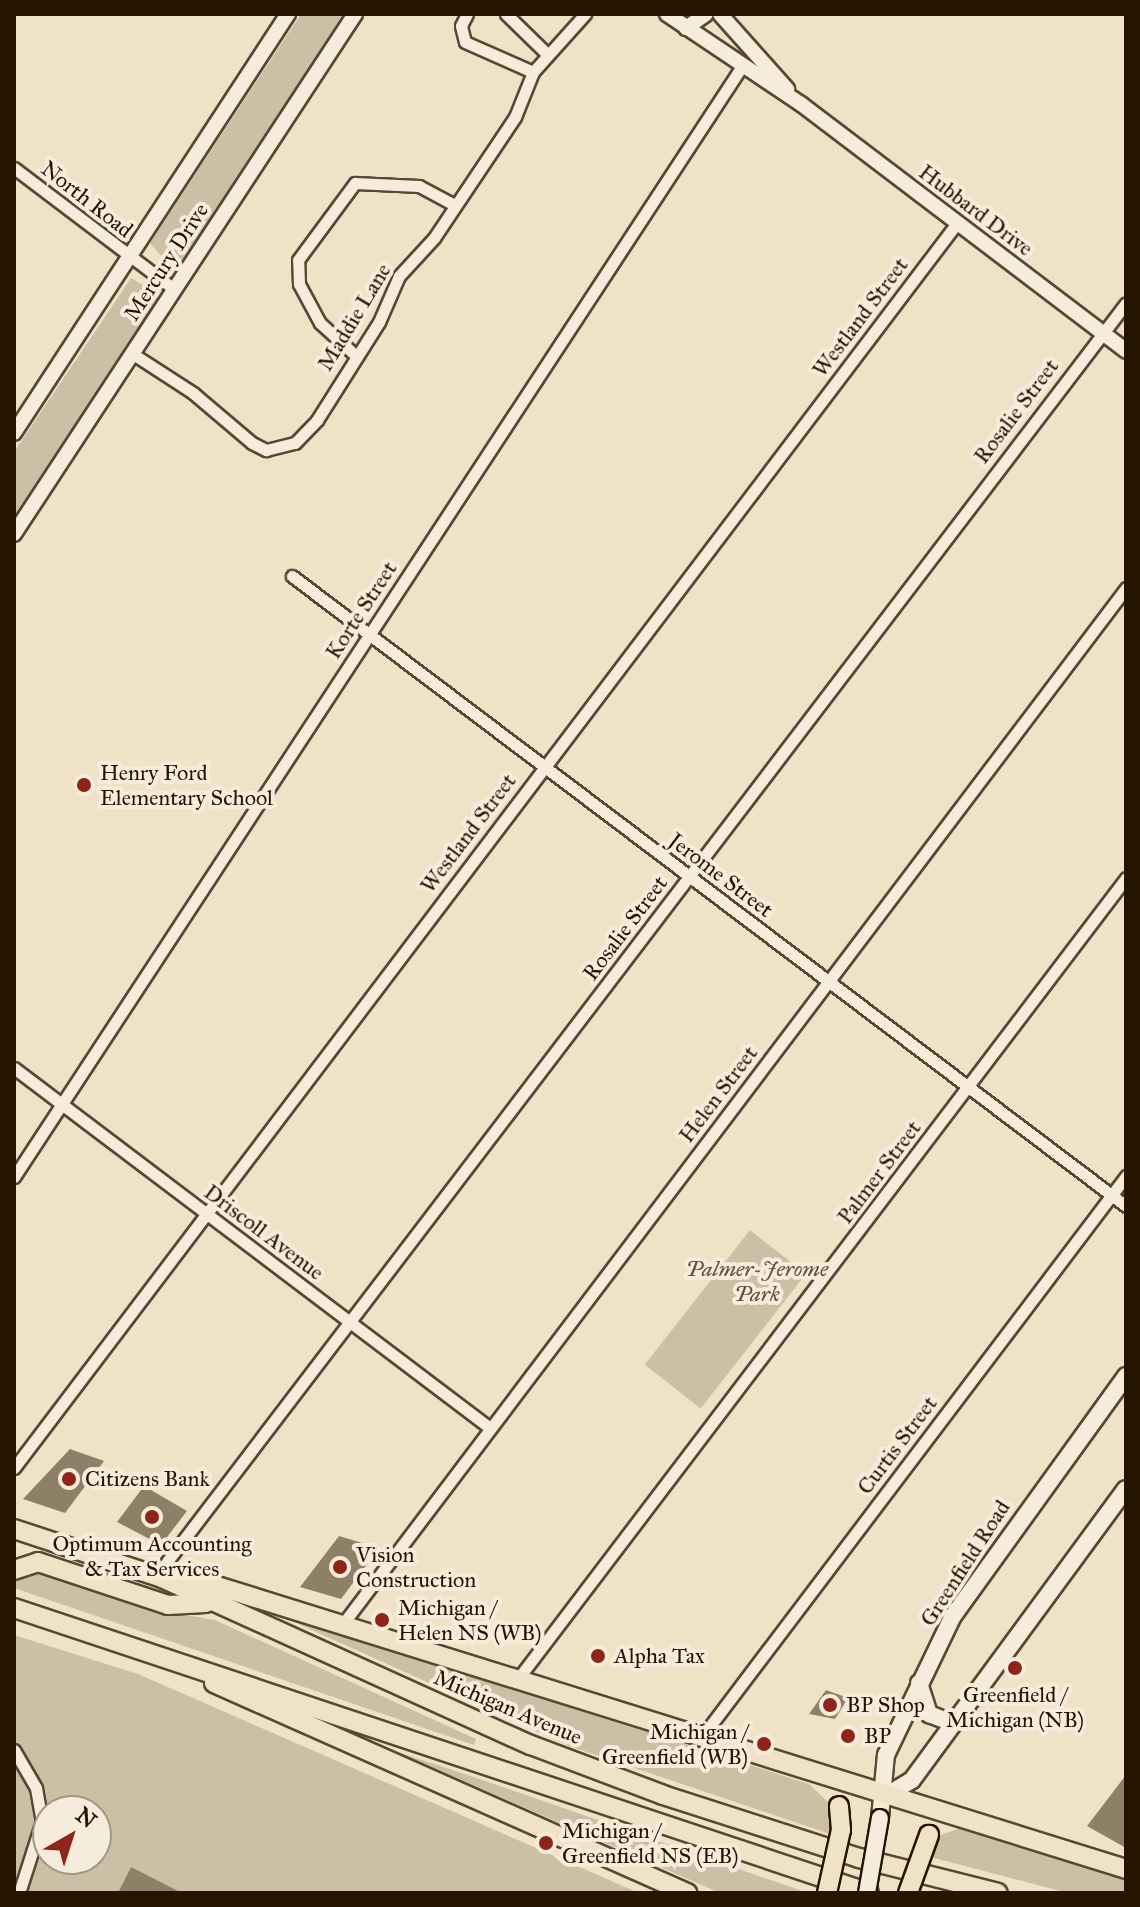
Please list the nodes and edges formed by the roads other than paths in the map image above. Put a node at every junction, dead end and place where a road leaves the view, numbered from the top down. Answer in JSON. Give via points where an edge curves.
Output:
{"nodes":[{"id":1,"x":288,"y":14,"type":"edge"},
{"id":2,"x":355,"y":14,"type":"edge"},
{"id":3,"x":467,"y":14,"type":"edge"},
{"id":4,"x":506,"y":14,"type":"edge"},
{"id":5,"x":585,"y":14,"type":"edge"},
{"id":6,"x":667,"y":14,"type":"edge"},
{"id":7,"x":706,"y":14,"type":"edge"},
{"id":8,"x":720,"y":14,"type":"edge"},
{"id":9,"x":686,"y":28,"type":"junction"},
{"id":10,"x":547,"y":54,"type":"junction"},
{"id":11,"x":742,"y":66,"type":"junction"},
{"id":12,"x":533,"y":72,"type":"junction"},
{"id":13,"x":801,"y":104,"type":"junction"},
{"id":14,"x":14,"y":168,"type":"edge"},
{"id":15,"x":454,"y":205,"type":"junction"},
{"id":16,"x":957,"y":223,"type":"junction"},
{"id":17,"x":129,"y":257,"type":"junction"},
{"id":18,"x":174,"y":289,"type":"junction"},
{"id":19,"x":1126,"y":303,"type":"edge"},
{"id":20,"x":1103,"y":333,"type":"junction"},
{"id":21,"x":1126,"y":351,"type":"edge"},
{"id":22,"x":133,"y":354,"type":"junction"},
{"id":23,"x":354,"y":354,"type":"junction"},
{"id":24,"x":14,"y":433,"type":"edge"},
{"id":25,"x":14,"y":534,"type":"edge"},
{"id":26,"x":292,"y":576,"type":"dead end"},
{"id":27,"x":1126,"y":588,"type":"edge"},
{"id":28,"x":369,"y":633,"type":"junction"},
{"id":29,"x":544,"y":766,"type":"junction"},
{"id":30,"x":689,"y":876,"type":"junction"},
{"id":31,"x":1126,"y":878,"type":"edge"},
{"id":32,"x":829,"y":981,"type":"junction"},
{"id":33,"x":14,"y":1068,"type":"edge"},
{"id":34,"x":969,"y":1086,"type":"junction"},
{"id":35,"x":61,"y":1104,"type":"junction"},
{"id":36,"x":1126,"y":1176,"type":"edge"},
{"id":37,"x":14,"y":1177,"type":"edge"},
{"id":38,"x":1111,"y":1196,"type":"junction"},
{"id":39,"x":1126,"y":1206,"type":"edge"},
{"id":40,"x":205,"y":1212,"type":"junction"},
{"id":41,"x":351,"y":1323,"type":"junction"},
{"id":42,"x":1126,"y":1376,"type":"edge"},
{"id":43,"x":490,"y":1428,"type":"junction"},
{"id":44,"x":14,"y":1468,"type":"edge"},
{"id":45,"x":1126,"y":1489,"type":"edge"},
{"id":46,"x":14,"y":1529,"type":"edge"},
{"id":47,"x":14,"y":1570,"type":"edge"},
{"id":48,"x":159,"y":1577,"type":"junction"},
{"id":49,"x":209,"y":1603,"type":"junction"},
{"id":50,"x":14,"y":1608,"type":"edge"},
{"id":51,"x":342,"y":1625,"type":"junction"},
{"id":52,"x":130,"y":1646,"type":"junction"},
{"id":53,"x":517,"y":1680,"type":"junction"},
{"id":54,"x":919,"y":1682,"type":"junction"},
{"id":55,"x":950,"y":1722,"type":"junction"},
{"id":56,"x":701,"y":1738,"type":"junction"},
{"id":57,"x":14,"y":1750,"type":"edge"},
{"id":58,"x":827,"y":1776,"type":"junction"},
{"id":59,"x":887,"y":1795,"type":"junction"},
{"id":60,"x":955,"y":1816,"type":"junction"},
{"id":61,"x":1126,"y":1869,"type":"edge"},
{"id":62,"x":19,"y":1893,"type":"edge"},
{"id":63,"x":687,"y":1893,"type":"edge"},
{"id":64,"x":827,"y":1893,"type":"edge"},
{"id":65,"x":868,"y":1893,"type":"edge"},
{"id":66,"x":908,"y":1893,"type":"edge"},
{"id":67,"x":998,"y":1893,"type":"edge"}],
"edges":[{"from":1,"to":17,"type":"street","name":"Mercury Drive"},
{"from":2,"to":18,"type":"street","name":"Mercury Drive"},
{"from":3,"to":12,"type":"street","via":[[461,26],[465,42]]},
{"from":4,"to":10,"type":"street"},
{"from":5,"to":10,"type":"street","name":"Maddie Lane"},
{"from":6,"to":9,"type":"street","name":"Hubbard Drive"},
{"from":7,"to":9,"type":"street"},
{"from":8,"to":13,"type":"street","name":"Hubbard Drive"},
{"from":9,"to":11,"type":"street","name":"Hubbard Drive"},
{"from":10,"to":12,"type":"street","name":"Maddie Lane"},
{"from":11,"to":13,"type":"street","name":"Hubbard Drive"},
{"from":11,"to":28,"type":"street","name":"Korte Street"},
{"from":12,"to":15,"type":"street","name":"Maddie Lane","via":[[515,117]]},
{"from":13,"to":16,"type":"street","name":"Hubbard Drive"},
{"from":14,"to":17,"type":"street","name":"North Road"},
{"from":15,"to":23,"type":"street","name":"Maddie Lane","via":[[399,276],[379,322]]},
{"from":15,"to":23,"type":"street","via":[[419,186],[355,183],[305,250],[296,272],[299,284],[327,332]]},
{"from":16,"to":20,"type":"street","name":"Hubbard Drive"},
{"from":16,"to":29,"type":"street","name":"Westland Street"},
{"from":17,"to":18,"type":"street","name":"North Road"},
{"from":17,"to":24,"type":"street","name":"Mercury Drive"},
{"from":18,"to":22,"type":"street","name":"Mercury Drive"},
{"from":19,"to":20,"type":"street","name":"Rosalie Street"},
{"from":20,"to":21,"type":"street","name":"Hubbard Drive"},
{"from":20,"to":30,"type":"street","name":"Rosalie Street"},
{"from":22,"to":23,"type":"street","name":"Maddie Lane","via":[[266,450],[281,449],[307,432]]},
{"from":22,"to":25,"type":"street","name":"Mercury Drive"},
{"from":26,"to":28,"type":"street","name":"Jerome Street"},
{"from":27,"to":32,"type":"street","name":"Helen Street"},
{"from":28,"to":29,"type":"street","name":"Jerome Street"},
{"from":28,"to":35,"type":"street","name":"Korte Street"},
{"from":29,"to":30,"type":"street","name":"Jerome Street"},
{"from":29,"to":40,"type":"street","name":"Westland Street"},
{"from":30,"to":32,"type":"street","name":"Jerome Street"},
{"from":30,"to":41,"type":"street","name":"Rosalie Street"},
{"from":31,"to":34,"type":"street","name":"Palmer Street"},
{"from":32,"to":34,"type":"street","name":"Jerome Street"},
{"from":32,"to":43,"type":"street","name":"Helen Street"},
{"from":33,"to":35,"type":"street","name":"Driscoll Avenue"},
{"from":34,"to":38,"type":"street","name":"Jerome Street"},
{"from":34,"to":53,"type":"street","name":"Palmer Street"},
{"from":35,"to":37,"type":"street","name":"Korte Street"},
{"from":35,"to":40,"type":"street","name":"Driscoll Avenue"},
{"from":36,"to":38,"type":"street","name":"Curtis Street"},
{"from":38,"to":39,"type":"street","name":"Jerome Street"},
{"from":38,"to":56,"type":"street","name":"Curtis Street"},
{"from":40,"to":41,"type":"street","name":"Driscoll Avenue"},
{"from":40,"to":44,"type":"street","name":"Westland Street"},
{"from":41,"to":43,"type":"street","name":"Driscoll Avenue"},
{"from":41,"to":48,"type":"street","name":"Rosalie Street"},
{"from":42,"to":54,"type":"main road","name":"Greenfield Road","via":[[979,1574]]},
{"from":43,"to":51,"type":"street","name":"Helen Street"},
{"from":45,"to":55,"type":"main road"},
{"from":46,"to":48,"type":"main road","name":"Michigan Avenue"},
{"from":47,"to":49,"type":"main road","via":[[38,1562],[168,1605]]},
{"from":48,"to":49,"type":"main road","name":"Michigan Avenue"},
{"from":48,"to":51,"type":"main road","via":[[201,1581]]},
{"from":49,"to":67,"type":"main road","name":"Michigan Avenue","via":[[531,1745],[663,1795],[859,1858]]},
{"from":50,"to":52,"type":"main road"},
{"from":51,"to":53,"type":"main road"},
{"from":52,"to":63,"type":"main road"},
{"from":52,"to":65,"type":"main road"},
{"from":53,"to":56,"type":"main road"},
{"from":54,"to":55,"type":"main road","via":[[929,1714]]},
{"from":54,"to":59,"type":"main road","name":"Greenfield Road","via":[[886,1755]]},
{"from":55,"to":59,"type":"main road","via":[[912,1780]]},
{"from":56,"to":58,"type":"main road"},
{"from":57,"to":62,"type":"street","via":[[36,1788],[42,1821]]},
{"from":58,"to":59,"type":"main road"},
{"from":58,"to":64,"type":"main road","bridge":true,"via":[[839,1806],[841,1830]]},
{"from":59,"to":60,"type":"main road"},
{"from":59,"to":65,"type":"main road","name":"Greenfield Road","bridge":true},
{"from":60,"to":61,"type":"main road"},
{"from":60,"to":66,"type":"main road","bridge":true,"via":[[929,1835]]}]}
